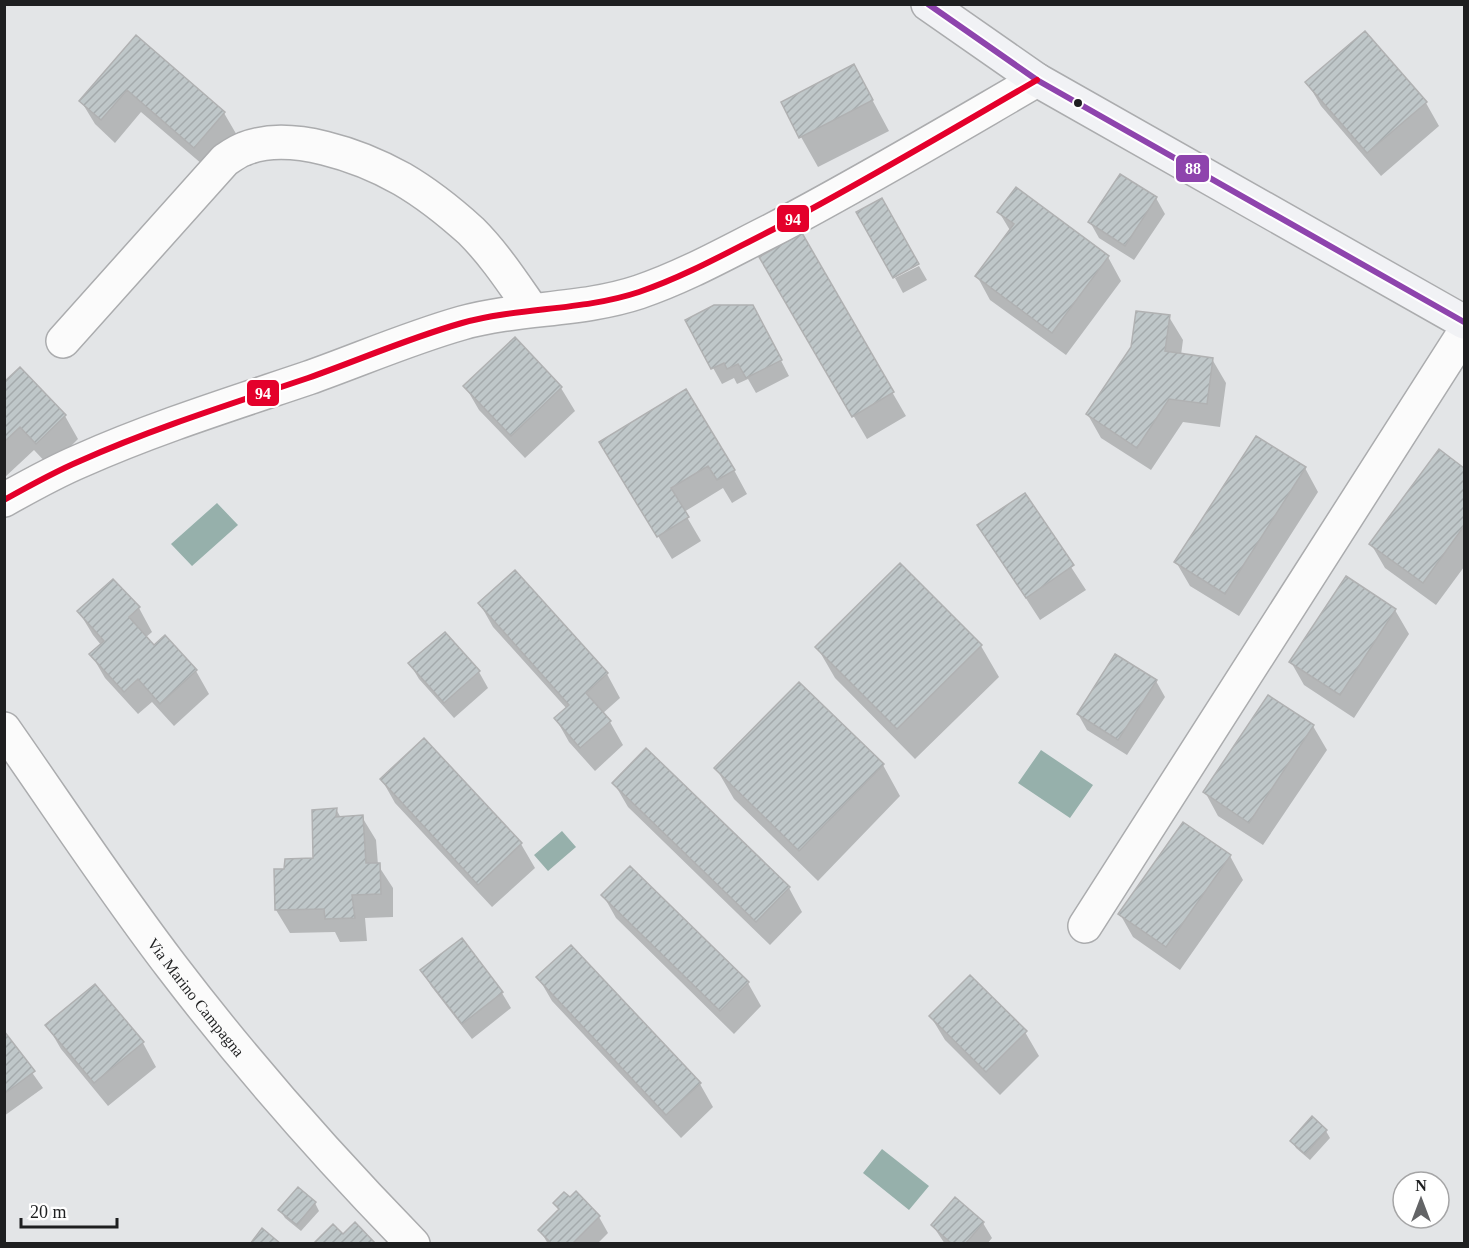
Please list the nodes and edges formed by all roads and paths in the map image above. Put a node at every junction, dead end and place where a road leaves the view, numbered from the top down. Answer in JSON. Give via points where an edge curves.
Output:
{"nodes":[{"id":1,"x":937,"y":7,"type":"edge"},
{"id":2,"x":1037,"y":80,"type":"junction"},
{"id":3,"x":532,"y":310,"type":"junction"},
{"id":4,"x":1464,"y":322,"type":"edge"},
{"id":5,"x":1464,"y":333,"type":"edge"},
{"id":6,"x":63,"y":341,"type":"dead end"},
{"id":7,"x":4,"y":500,"type":"edge"},
{"id":8,"x":4,"y":729,"type":"edge"},
{"id":9,"x":1085,"y":926,"type":"dead end"},
{"id":10,"x":413,"y":1244,"type":"edge"}],
"edges":[{"from":1,"to":2,"type":"main road"},
{"from":2,"to":3,"type":"street","via":[[832,198],[694,270],[615,298]]},
{"from":2,"to":4,"type":"main road"},
{"from":3,"to":6,"type":"street","via":[[472,232],[402,179],[347,156],[278,142],[244,149],[225,160]]},
{"from":3,"to":7,"type":"street","via":[[452,326],[165,426],[77,462]]},
{"from":5,"to":9,"type":"street"},
{"from":8,"to":10,"type":"street","name":"Via Marino Campagna","via":[[202,1005],[292,1114]]}]}
